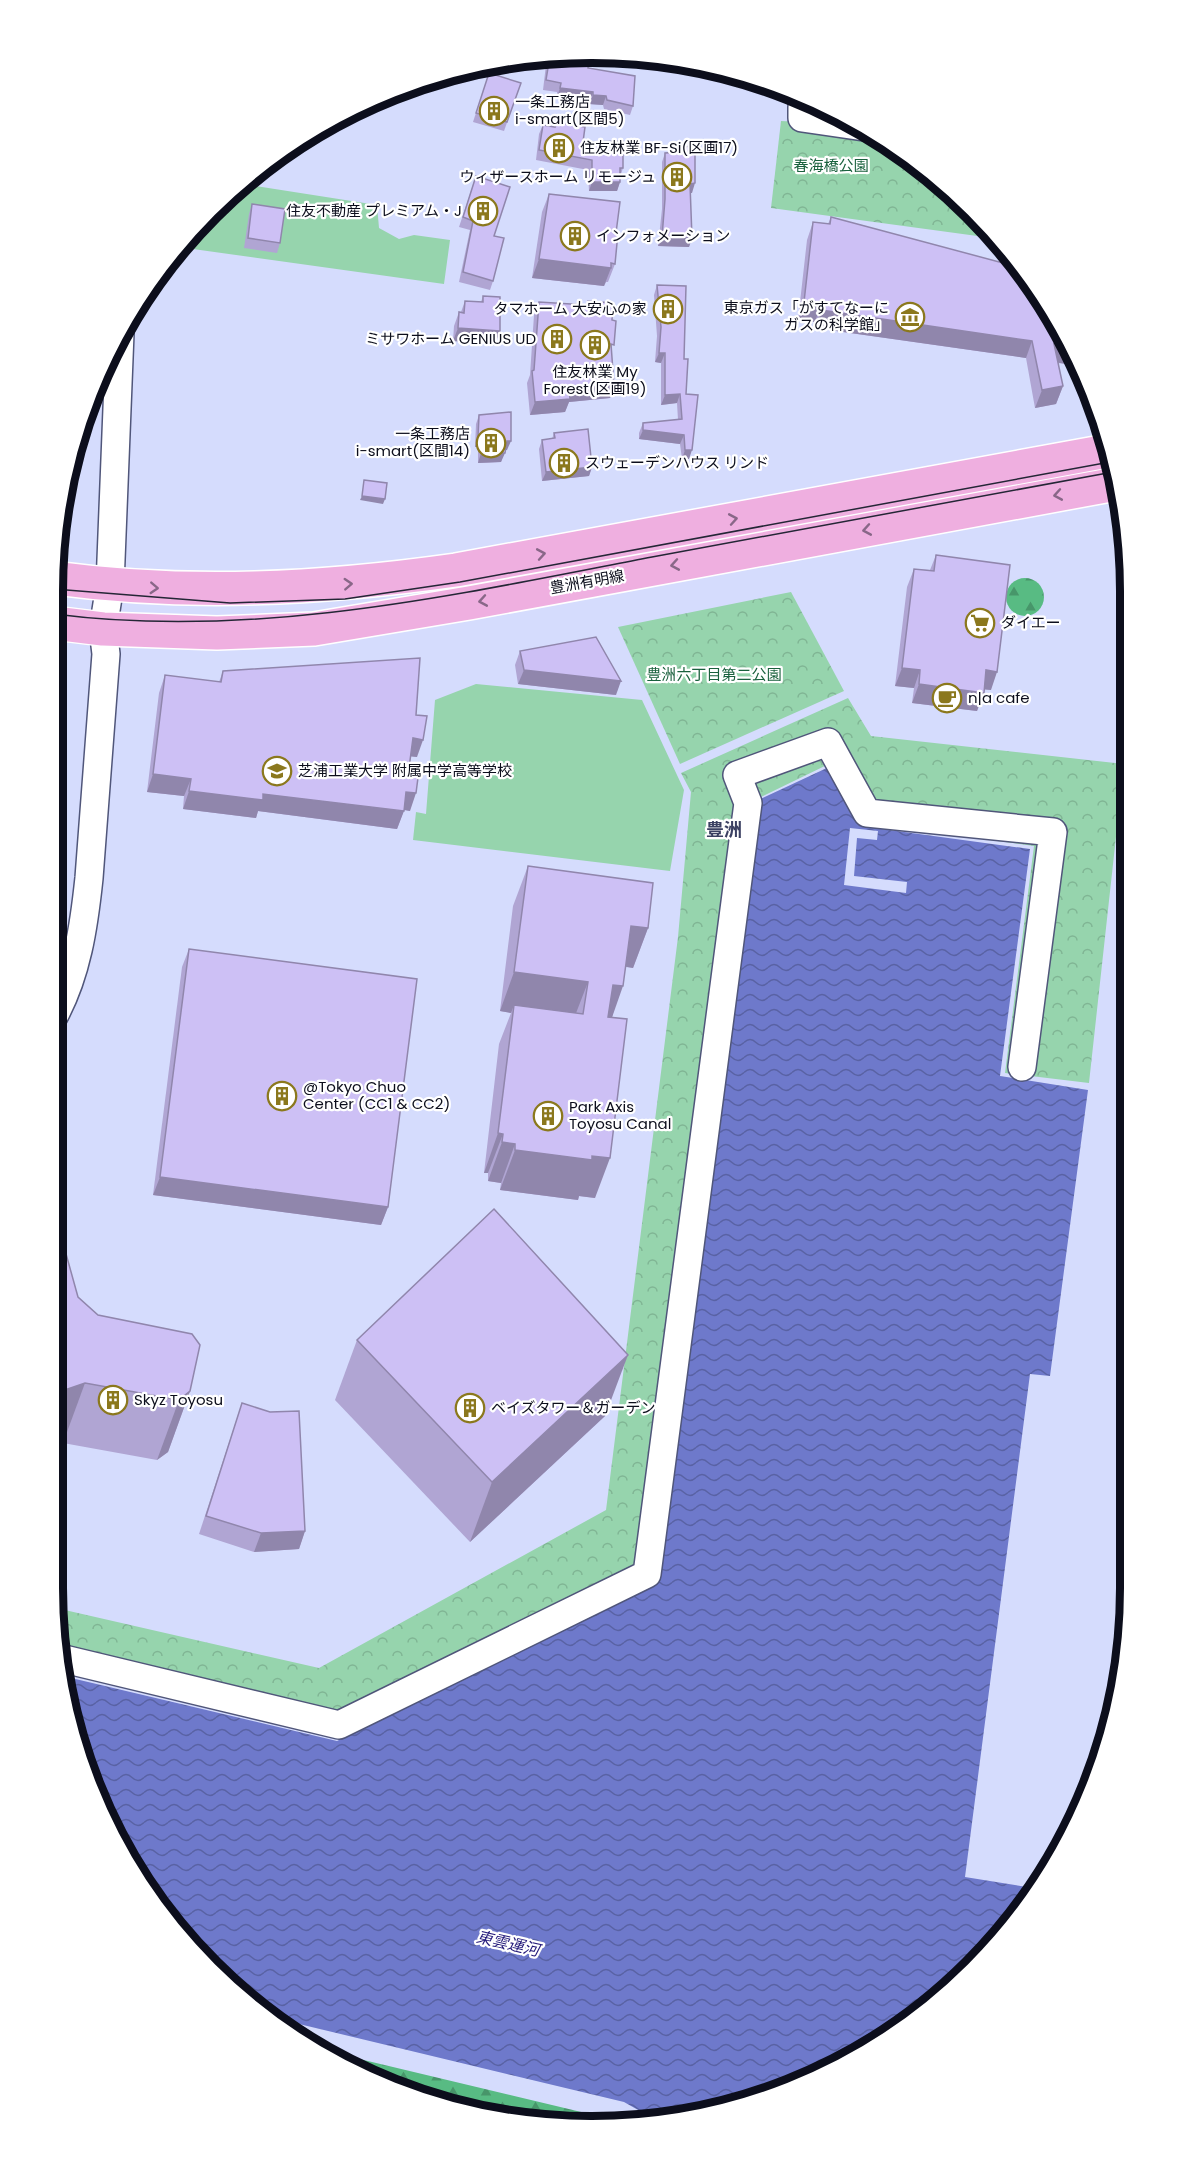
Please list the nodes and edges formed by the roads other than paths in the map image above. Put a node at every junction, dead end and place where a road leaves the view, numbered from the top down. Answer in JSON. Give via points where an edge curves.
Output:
{"nodes":[{"id":1,"x":802,"y":107,"type":"edge"},
{"id":2,"x":834,"y":123,"type":"edge"},
{"id":3,"x":119,"y":356,"type":"edge"},
{"id":4,"x":1101,"y":452,"type":"edge"},
{"id":5,"x":1109,"y":485,"type":"edge"},
{"id":6,"x":63,"y":579,"type":"edge"},
{"id":7,"x":110,"y":585,"type":"junction"},
{"id":8,"x":63,"y":624,"type":"edge"},
{"id":9,"x":103,"y":629,"type":"junction"},
{"id":10,"x":63,"y":995,"type":"edge"},
{"id":11,"x":1022,"y":1067,"type":"dead end"},
{"id":12,"x":69,"y":1660,"type":"edge"}],
"edges":[{"from":1,"to":2,"type":"street","via":[[802,118]]},
{"from":3,"to":7,"type":"street"},
{"from":7,"to":4,"type":"main road","one_way":true,"via":[[186,589],[362,583],[456,570]]},
{"from":5,"to":9,"type":"main road","name":"豊洲有明線","one_way":true,"via":[[314,628],[217,633]]},
{"from":6,"to":7,"type":"main road"},
{"from":7,"to":9,"type":"street"},
{"from":8,"to":9,"type":"main road","name":"豊洲有明線"},
{"from":9,"to":10,"type":"street","via":[[106,654],[86,914],[74,970]]},
{"from":11,"to":12,"type":"street","via":[[1053,832],[867,813],[828,742],[737,775],[748,803],[647,1574],[339,1725]]}]}
